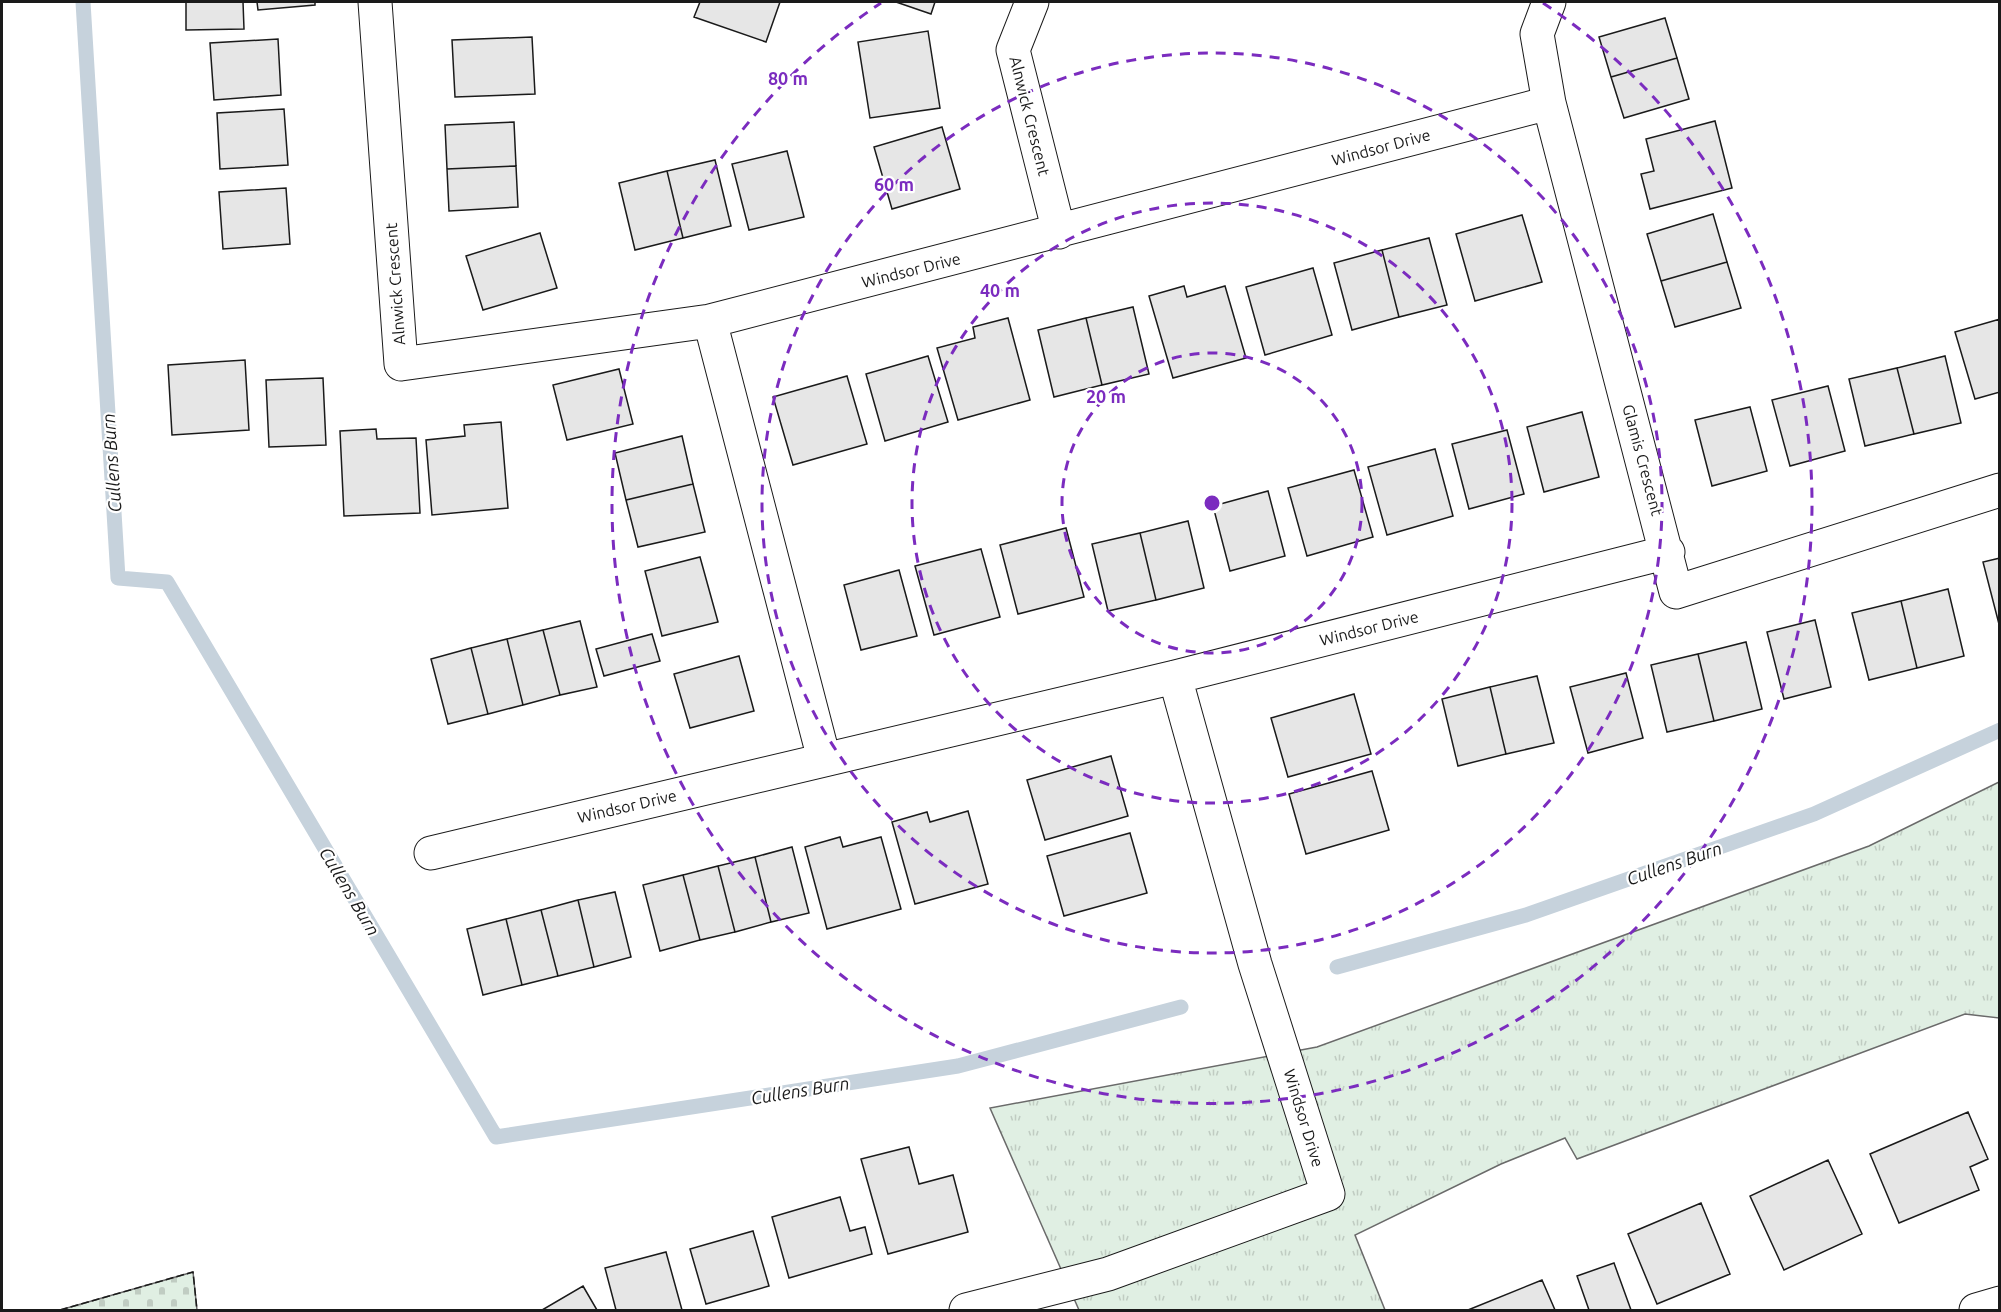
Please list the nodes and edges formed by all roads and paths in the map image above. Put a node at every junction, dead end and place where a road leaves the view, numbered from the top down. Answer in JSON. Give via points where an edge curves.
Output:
{"nodes":[{"id":1,"x":375,"y":2,"type":"edge"},
{"id":2,"x":1032,"y":2,"type":"edge"},
{"id":3,"x":1549,"y":2,"type":"edge"},
{"id":4,"x":1549,"y":103,"type":"junction"},
{"id":5,"x":1059,"y":232,"type":"junction"},
{"id":6,"x":710,"y":321,"type":"junction"},
{"id":7,"x":2000,"y":490,"type":"edge"},
{"id":8,"x":1668,"y":552,"type":"junction"},
{"id":9,"x":1175,"y":677,"type":"junction"},
{"id":10,"x":824,"y":759,"type":"junction"},
{"id":11,"x":431,"y":853,"type":"dead end"},
{"id":12,"x":2000,"y":1303,"type":"edge"},
{"id":13,"x":966,"y":1311,"type":"edge"},
{"id":14,"x":1976,"y":1311,"type":"edge"}],
"edges":[{"from":1,"to":6,"type":"street","name":"Alnwick Crescent","via":[[401,364]]},
{"from":2,"to":5,"type":"street","name":"Alnwick Crescent","via":[[1013,50]]},
{"from":3,"to":4,"type":"street","name":"Glamis Crescent","via":[[1537,34]]},
{"from":4,"to":5,"type":"street","name":"Windsor Drive"},
{"from":4,"to":8,"type":"street","name":"Glamis Crescent"},
{"from":5,"to":6,"type":"street","name":"Windsor Drive"},
{"from":6,"to":10,"type":"street"},
{"from":7,"to":8,"type":"street","name":"Glamis Crescent","via":[[1676,592]]},
{"from":8,"to":9,"type":"street","name":"Windsor Drive"},
{"from":9,"to":10,"type":"street","name":"Windsor Drive"},
{"from":9,"to":13,"type":"street","name":"Windsor Drive","via":[[1255,964],[1328,1194],[1108,1274]]},
{"from":10,"to":11,"type":"street","name":"Windsor Drive"},
{"from":12,"to":14,"type":"street"}]}
